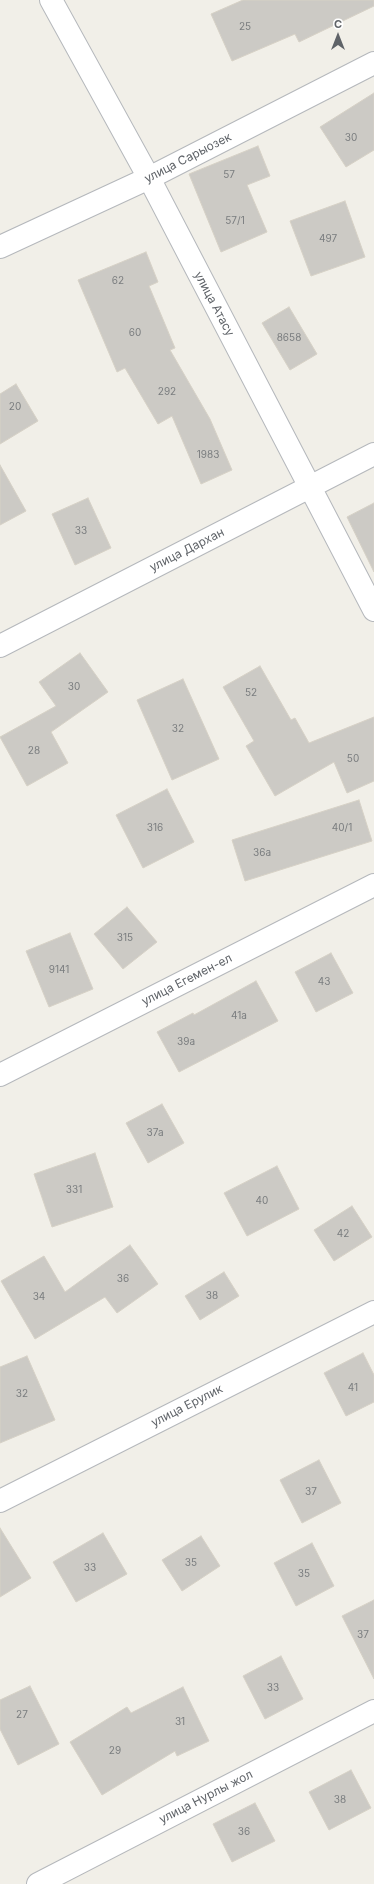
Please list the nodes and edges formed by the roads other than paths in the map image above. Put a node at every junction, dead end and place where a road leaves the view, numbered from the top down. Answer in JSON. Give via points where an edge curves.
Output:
{"nodes":[{"id":1,"x":51,"y":0,"type":"edge"},
{"id":2,"x":374,"y":63,"type":"edge"},
{"id":3,"x":149,"y":178,"type":"junction"},
{"id":4,"x":0,"y":248,"type":"edge"},
{"id":5,"x":374,"y":454,"type":"edge"},
{"id":6,"x":310,"y":486,"type":"junction"},
{"id":7,"x":374,"y":610,"type":"edge"},
{"id":8,"x":0,"y":646,"type":"edge"},
{"id":9,"x":374,"y":885,"type":"edge"},
{"id":10,"x":0,"y":1075,"type":"edge"},
{"id":11,"x":374,"y":1312,"type":"edge"},
{"id":12,"x":0,"y":1501,"type":"edge"},
{"id":13,"x":374,"y":1711,"type":"edge"},
{"id":14,"x":38,"y":1884,"type":"edge"}],
"edges":[{"from":1,"to":3,"type":"street","name":"улица Атасу"},
{"from":2,"to":3,"type":"street","name":"улица Сарыозек"},
{"from":3,"to":4,"type":"street","name":"улица Сарыозек"},
{"from":3,"to":6,"type":"street","name":"улица Атасу"},
{"from":5,"to":6,"type":"street","name":"улица Дархан"},
{"from":6,"to":7,"type":"street","name":"улица Атасу"},
{"from":6,"to":8,"type":"street","name":"улица Дархан"},
{"from":9,"to":10,"type":"street","name":"улица Егемен-ел"},
{"from":11,"to":12,"type":"street","name":"улица Ерулик"},
{"from":13,"to":14,"type":"street","name":"улица Нурлы жол"}]}
